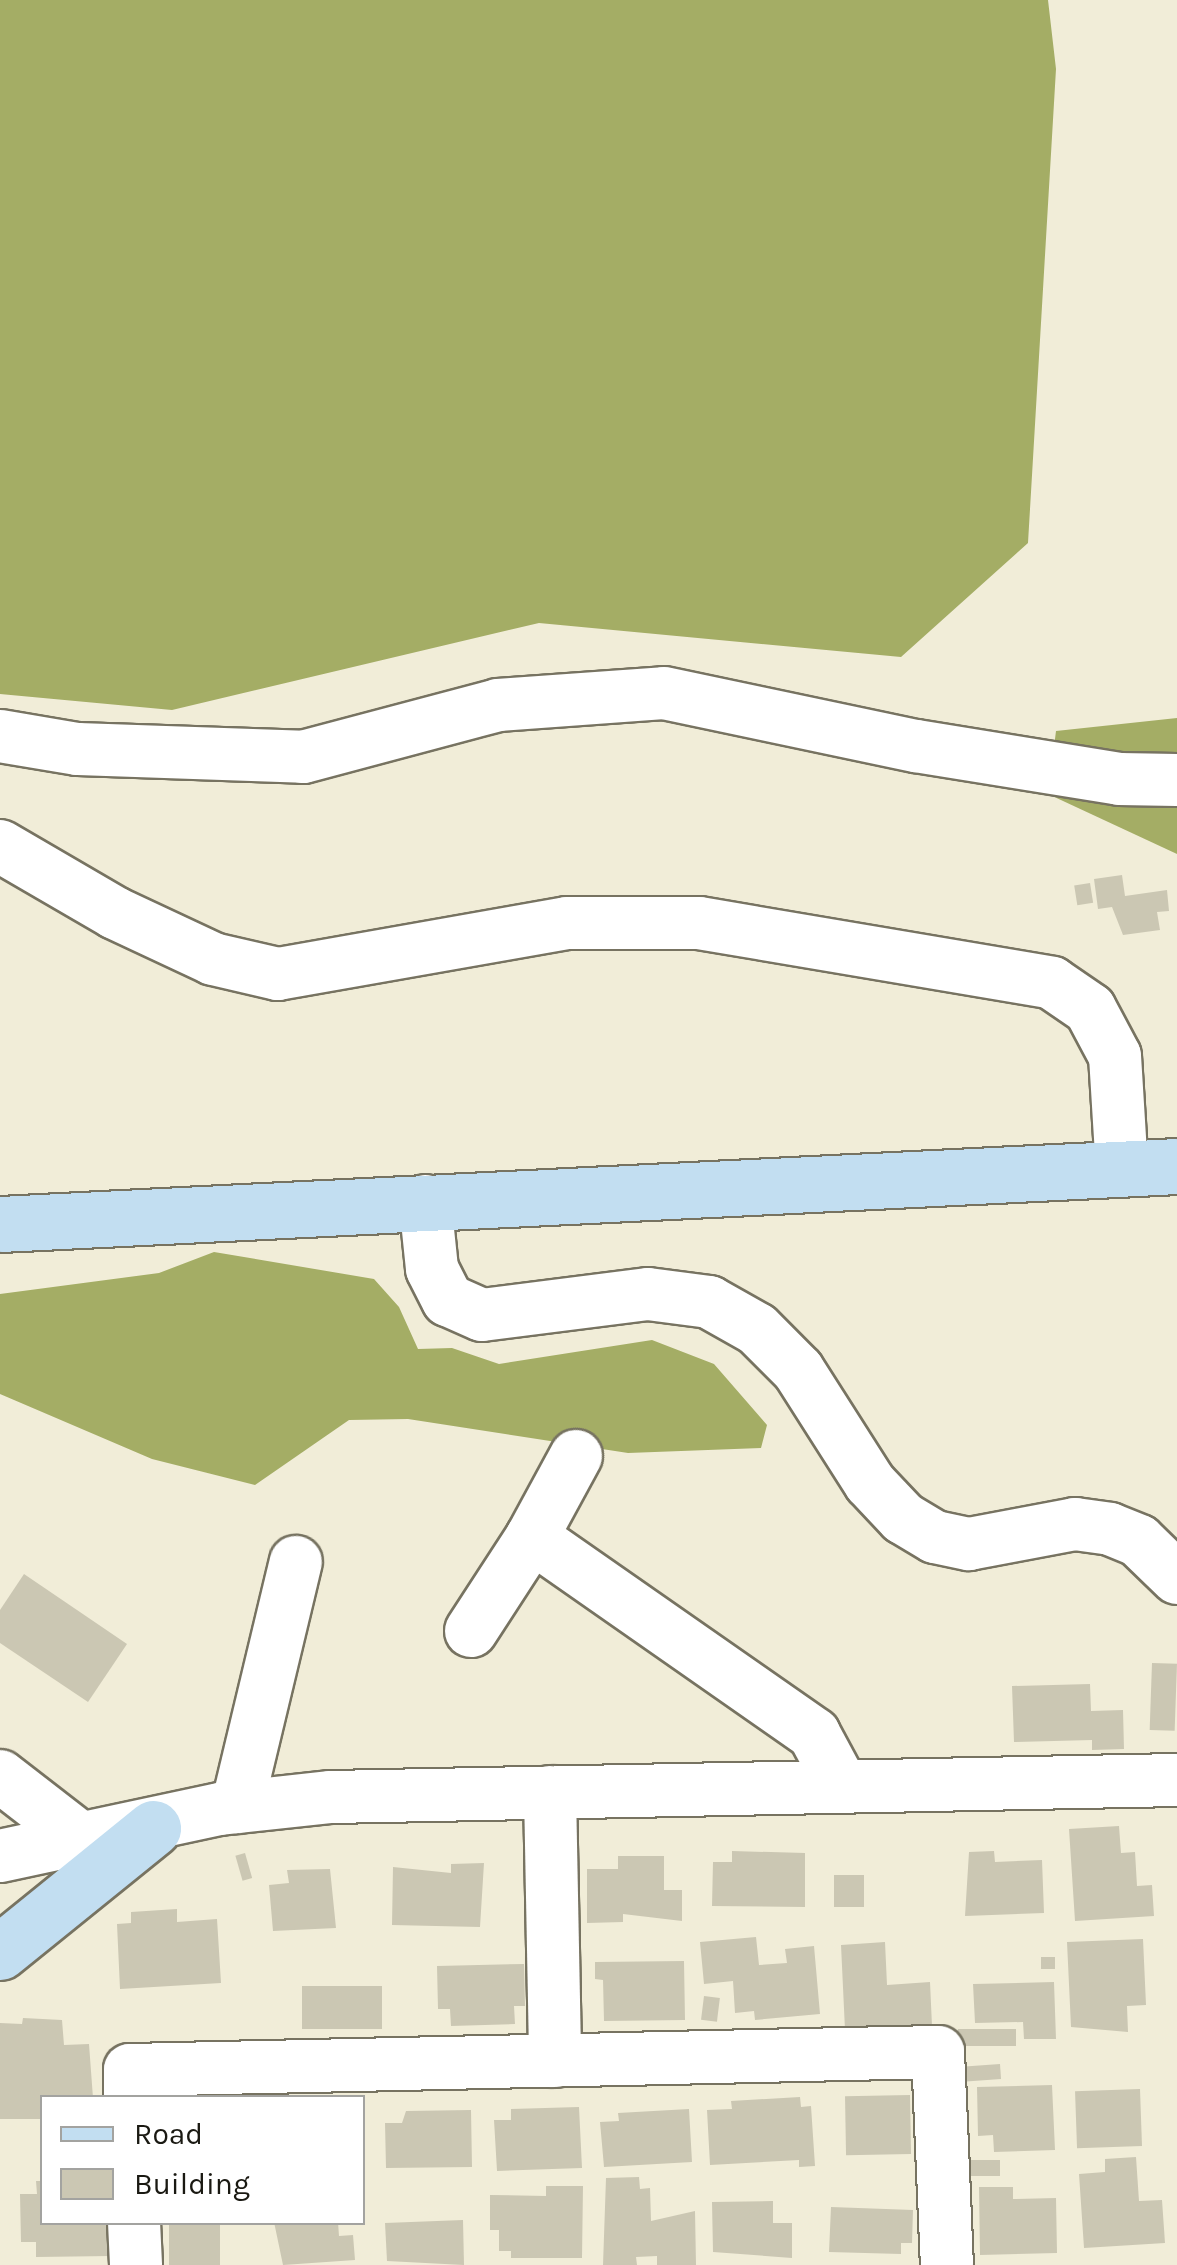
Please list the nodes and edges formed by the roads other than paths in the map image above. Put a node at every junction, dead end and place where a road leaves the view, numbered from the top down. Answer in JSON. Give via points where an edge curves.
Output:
{"nodes":[{"id":1,"x":0,"y":736,"type":"edge"},
{"id":2,"x":1177,"y":780,"type":"edge"},
{"id":3,"x":0,"y":846,"type":"edge"},
{"id":4,"x":1177,"y":1166,"type":"edge"},
{"id":5,"x":1122,"y":1169,"type":"junction"},
{"id":6,"x":425,"y":1201,"type":"junction"},
{"id":7,"x":0,"y":1224,"type":"edge"},
{"id":8,"x":576,"y":1456,"type":"dead end"},
{"id":9,"x":532,"y":1537,"type":"junction"},
{"id":10,"x":296,"y":1562,"type":"dead end"},
{"id":11,"x":1177,"y":1578,"type":"edge"},
{"id":12,"x":471,"y":1631,"type":"dead end"},
{"id":13,"x":0,"y":1776,"type":"edge"},
{"id":14,"x":1177,"y":1780,"type":"edge"},
{"id":15,"x":842,"y":1786,"type":"junction"},
{"id":16,"x":550,"y":1792,"type":"junction"},
{"id":17,"x":236,"y":1807,"type":"junction"},
{"id":18,"x":153,"y":1828,"type":"junction"},
{"id":19,"x":84,"y":1841,"type":"junction"},
{"id":20,"x":0,"y":1856,"type":"edge"},
{"id":21,"x":0,"y":1952,"type":"edge"},
{"id":22,"x":555,"y":2061,"type":"junction"},
{"id":23,"x":130,"y":2095,"type":"edge"},
{"id":24,"x":134,"y":2225,"type":"edge"},
{"id":25,"x":136,"y":2265,"type":"edge"},
{"id":26,"x":947,"y":2265,"type":"edge"}],
"edges":[{"from":1,"to":2,"type":"street","via":[[78,749],[303,756],[498,705],[664,693],[916,746],[1119,779]]},
{"from":3,"to":5,"type":"street","via":[[197,951],[278,974],[567,923],[699,923],[1052,983],[1090,1009],[1116,1056]]},
{"from":4,"to":5,"type":"street"},
{"from":5,"to":6,"type":"street"},
{"from":6,"to":7,"type":"street"},
{"from":6,"to":11,"type":"street","via":[[432,1268],[448,1300],[482,1315],[648,1294],[708,1302],[757,1329],[798,1370],[870,1484],[903,1518],[935,1537],[968,1544],[1075,1524],[1110,1529],[1139,1541]]},
{"from":8,"to":9,"type":"street"},
{"from":9,"to":12,"type":"street"},
{"from":9,"to":15,"type":"street","via":[[814,1734]]},
{"from":10,"to":17,"type":"street"},
{"from":13,"to":19,"type":"street"},
{"from":14,"to":15,"type":"street"},
{"from":15,"to":16,"type":"street"},
{"from":16,"to":17,"type":"street","via":[[330,1796]]},
{"from":16,"to":22,"type":"street"},
{"from":17,"to":18,"type":"street"},
{"from":18,"to":19,"type":"street"},
{"from":18,"to":21,"type":"street"},
{"from":19,"to":20,"type":"street"},
{"from":22,"to":23,"type":"street","via":[[130,2070]]},
{"from":22,"to":26,"type":"street","via":[[938,2052]]},
{"from":24,"to":25,"type":"street"}]}
